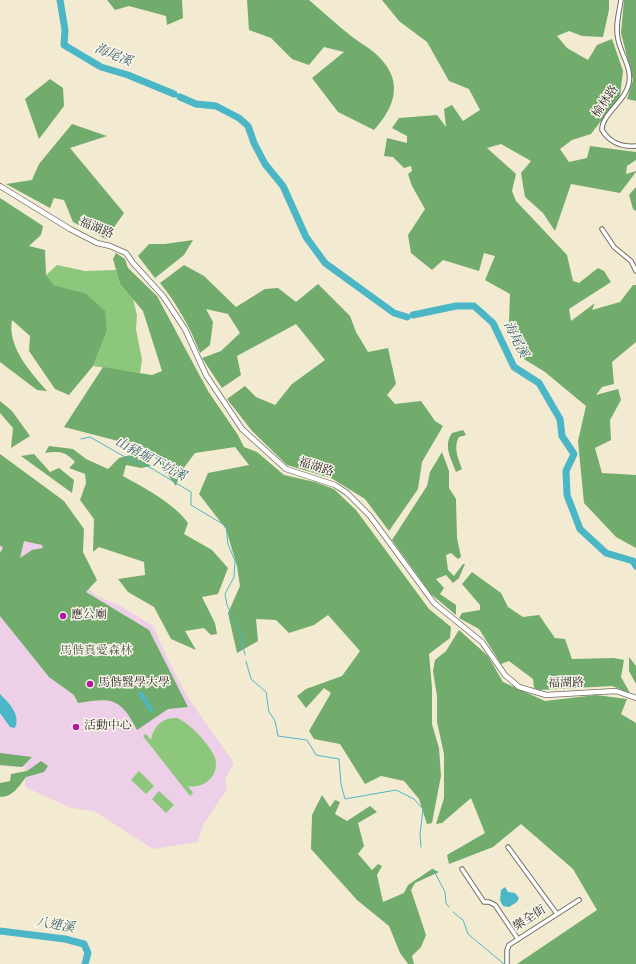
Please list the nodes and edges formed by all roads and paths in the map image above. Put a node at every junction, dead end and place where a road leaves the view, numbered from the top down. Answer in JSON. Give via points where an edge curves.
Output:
{"nodes":[{"id":1,"x":621,"y":0,"type":"edge"},
{"id":2,"x":636,"y":146,"type":"edge"},
{"id":3,"x":0,"y":186,"type":"edge"},
{"id":4,"x":602,"y":229,"type":"dead end"},
{"id":5,"x":636,"y":271,"type":"edge"},
{"id":6,"x":636,"y":698,"type":"edge"},
{"id":7,"x":508,"y":846,"type":"dead end"},
{"id":8,"x":462,"y":868,"type":"dead end"},
{"id":9,"x":579,"y":900,"type":"dead end"},
{"id":10,"x":557,"y":914,"type":"junction"},
{"id":11,"x":518,"y":939,"type":"junction"},
{"id":12,"x":508,"y":964,"type":"edge"}],
"edges":[{"from":1,"to":2,"type":"street","name":"榆林路","via":[[617,33],[627,62],[629,82],[626,93],[607,117],[602,130],[616,144]]},
{"from":3,"to":6,"type":"street","name":"福湖路","via":[[70,229],[126,253],[163,296],[185,329],[206,375],[242,429],[286,469],[335,485],[347,492],[370,516],[434,603],[482,642],[505,675],[519,687],[546,696],[616,691]]},
{"from":4,"to":5,"type":"street","via":[[614,247],[631,261]]},
{"from":7,"to":10,"type":"street"},
{"from":8,"to":11,"type":"street","via":[[484,902],[495,905]]},
{"from":9,"to":10,"type":"street","name":"樂全街"},
{"from":10,"to":11,"type":"street","name":"樂全街"},
{"from":11,"to":12,"type":"street","name":"樂全街","via":[[509,945],[507,950]]}]}
